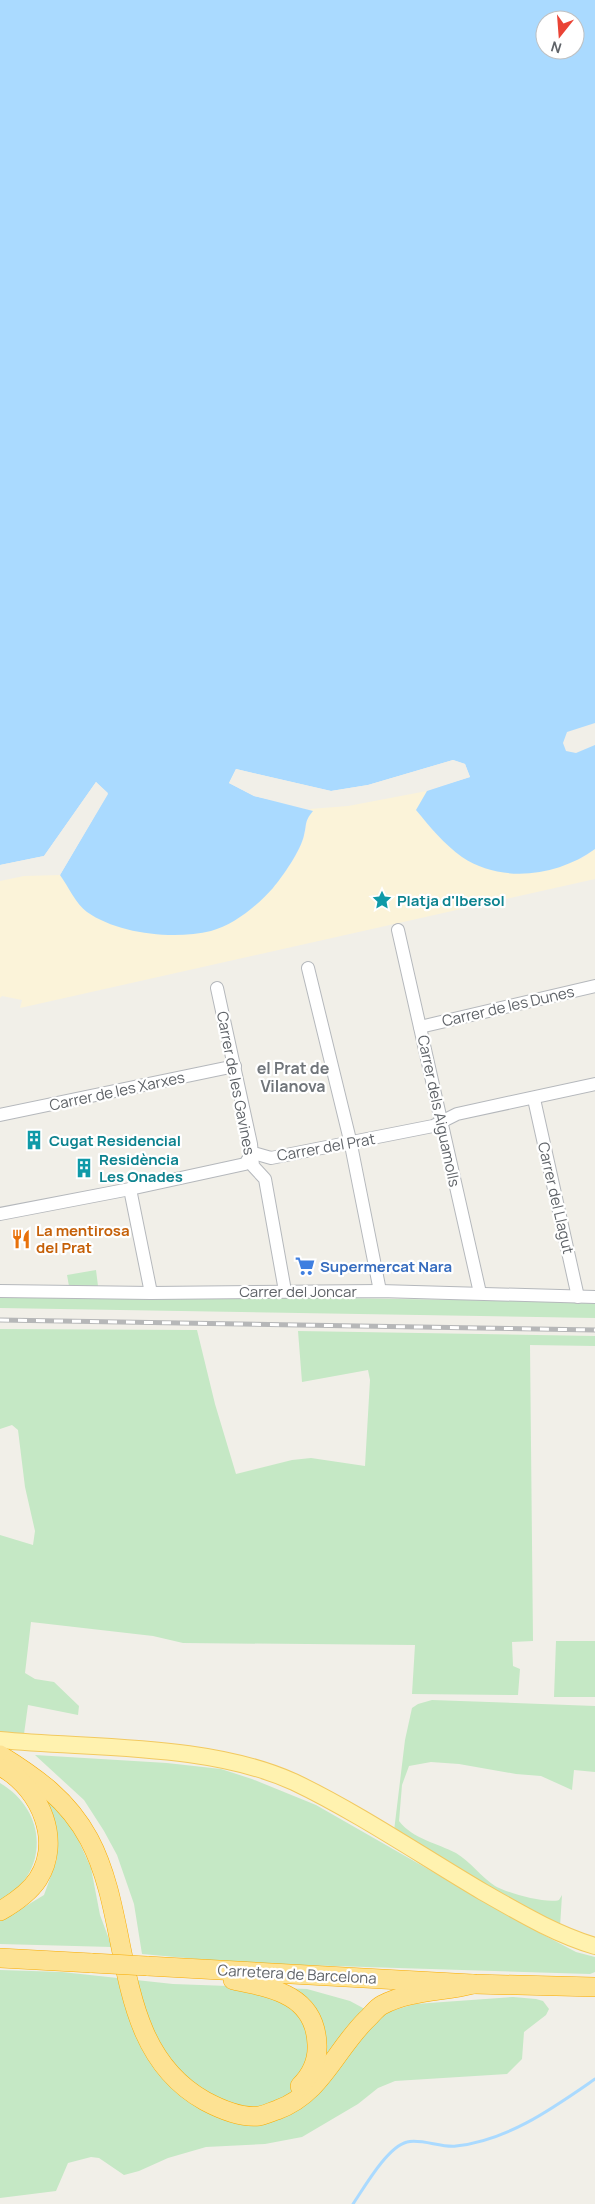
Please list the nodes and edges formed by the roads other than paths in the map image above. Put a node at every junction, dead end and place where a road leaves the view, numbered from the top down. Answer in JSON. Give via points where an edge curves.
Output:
{"nodes":[{"id":1,"x":398,"y":930,"type":"dead end"},
{"id":2,"x":308,"y":968,"type":"dead end"},
{"id":3,"x":595,"y":986,"type":"edge"},
{"id":4,"x":217,"y":988,"type":"dead end"},
{"id":5,"x":420,"y":1027,"type":"junction"},
{"id":6,"x":234,"y":1066,"type":"junction"},
{"id":7,"x":595,"y":1084,"type":"edge"},
{"id":8,"x":534,"y":1099,"type":"junction"},
{"id":9,"x":0,"y":1115,"type":"edge"},
{"id":10,"x":441,"y":1124,"type":"junction"},
{"id":11,"x":350,"y":1142,"type":"junction"},
{"id":12,"x":251,"y":1155,"type":"junction"},
{"id":13,"x":130,"y":1189,"type":"junction"},
{"id":14,"x":0,"y":1214,"type":"edge"},
{"id":15,"x":0,"y":1291,"type":"edge"},
{"id":16,"x":285,"y":1291,"type":"junction"},
{"id":17,"x":380,"y":1291,"type":"junction"},
{"id":18,"x":151,"y":1293,"type":"junction"},
{"id":19,"x":480,"y":1293,"type":"junction"},
{"id":20,"x":578,"y":1297,"type":"junction"},
{"id":21,"x":595,"y":1297,"type":"edge"},
{"id":22,"x":0,"y":1740,"type":"edge"},
{"id":23,"x":2,"y":1759,"type":"edge"},
{"id":24,"x":0,"y":1911,"type":"edge"},
{"id":25,"x":595,"y":1946,"type":"edge"},
{"id":26,"x":0,"y":1958,"type":"edge"},
{"id":27,"x":186,"y":1968,"type":"junction"},
{"id":28,"x":473,"y":1984,"type":"junction"},
{"id":29,"x":595,"y":1986,"type":"edge"},
{"id":30,"x":259,"y":2116,"type":"junction"}],
"edges":[{"from":1,"to":5,"type":"street","name":"Carrer dels Aiguamolls"},
{"from":2,"to":11,"type":"street"},
{"from":3,"to":5,"type":"street","name":"Carrer de les Dunes"},
{"from":4,"to":6,"type":"street","name":"Carrer de les Gavines"},
{"from":5,"to":10,"type":"street","name":"Carrer dels Aiguamolls"},
{"from":6,"to":9,"type":"street","name":"Carrer de les Xarxes"},
{"from":6,"to":12,"type":"street","name":"Carrer de les Gavines"},
{"from":7,"to":8,"type":"street","name":"Carrer del Prat"},
{"from":8,"to":10,"type":"street","name":"Carrer del Prat","via":[[458,1114]]},
{"from":8,"to":20,"type":"street","name":"Carrer del Llagut"},
{"from":10,"to":11,"type":"street","name":"Carrer del Prat"},
{"from":10,"to":19,"type":"street","name":"Carrer dels Aiguamolls"},
{"from":11,"to":12,"type":"street","name":"Carrer del Prat","via":[[271,1158]]},
{"from":11,"to":17,"type":"street"},
{"from":12,"to":13,"type":"street","via":[[245,1164]]},
{"from":12,"to":16,"type":"street","name":"Carrer de les Gavines","via":[[252,1166],[265,1179]]},
{"from":13,"to":14,"type":"street"},
{"from":13,"to":18,"type":"street"},
{"from":15,"to":18,"type":"street","name":"Carrer del Joncar"},
{"from":16,"to":17,"type":"street","name":"Carrer del Joncar"},
{"from":16,"to":18,"type":"street","name":"Carrer del Joncar"},
{"from":17,"to":19,"type":"street","name":"Carrer del Joncar"},
{"from":19,"to":20,"type":"street","name":"Carrer del Joncar"},
{"from":20,"to":21,"type":"street","name":"Carrer del Joncar"},
{"from":22,"to":25,"type":"main road","via":[[173,1753],[259,1769],[319,1795],[538,1923]]},
{"from":23,"to":24,"type":"highway","via":[[30,1791],[43,1814],[50,1842],[46,1863],[38,1880],[19,1899]]},
{"from":23,"to":30,"type":"highway","via":[[31,1774],[59,1797],[90,1840],[112,1906],[139,2022],[156,2053],[190,2092],[234,2113]]},
{"from":26,"to":27,"type":"highway","name":"Carretera de Barcelona","bridge":true},
{"from":27,"to":28,"type":"highway","name":"Carretera de Barcelona"},
{"from":27,"to":30,"type":"highway","via":[[272,1988],[304,2006],[316,2031],[318,2052],[313,2068],[286,2100]]},
{"from":28,"to":29,"type":"highway","name":"Carretera de Barcelona"},
{"from":28,"to":30,"type":"highway","via":[[414,1993],[380,2006],[356,2030],[311,2090],[294,2104]]}]}
